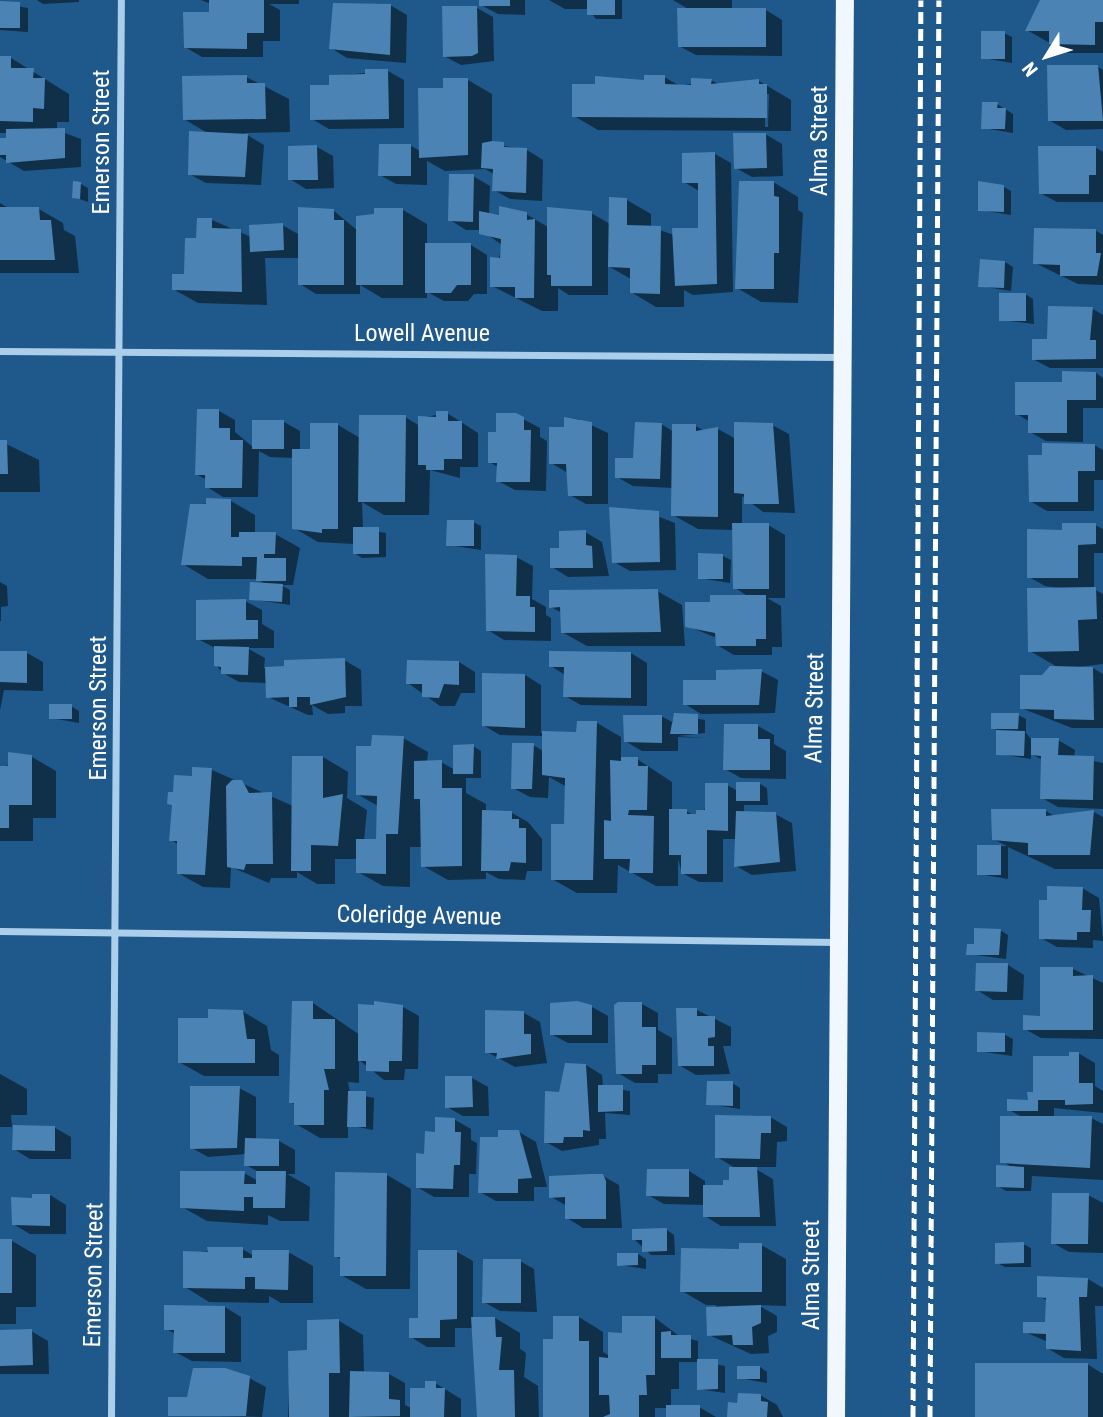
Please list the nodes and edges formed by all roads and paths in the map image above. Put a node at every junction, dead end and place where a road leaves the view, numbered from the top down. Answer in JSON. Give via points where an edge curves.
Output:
{"nodes":[{"id":1,"x":121,"y":0,"type":"edge"},
{"id":2,"x":845,"y":0,"type":"edge"},
{"id":3,"x":0,"y":351,"type":"edge"},
{"id":4,"x":121,"y":352,"type":"junction"},
{"id":5,"x":843,"y":357,"type":"junction"},
{"id":6,"x":0,"y":930,"type":"edge"},
{"id":7,"x":116,"y":930,"type":"junction"},
{"id":8,"x":837,"y":942,"type":"junction"},
{"id":9,"x":111,"y":1417,"type":"edge"},
{"id":10,"x":836,"y":1417,"type":"edge"}],
"edges":[{"from":1,"to":4,"type":"street","name":"Emerson Street"},
{"from":2,"to":5,"type":"main road","name":"Alma Street"},
{"from":3,"to":4,"type":"street","name":"Lowell Avenue"},
{"from":4,"to":5,"type":"street","name":"Lowell Avenue"},
{"from":4,"to":7,"type":"street","name":"Emerson Street"},
{"from":5,"to":8,"type":"main road","name":"Alma Street"},
{"from":6,"to":7,"type":"street","name":"Coleridge Avenue"},
{"from":7,"to":8,"type":"street","name":"Coleridge Avenue"},
{"from":7,"to":9,"type":"street","name":"Emerson Street"},
{"from":8,"to":10,"type":"main road","name":"Alma Street"}]}
